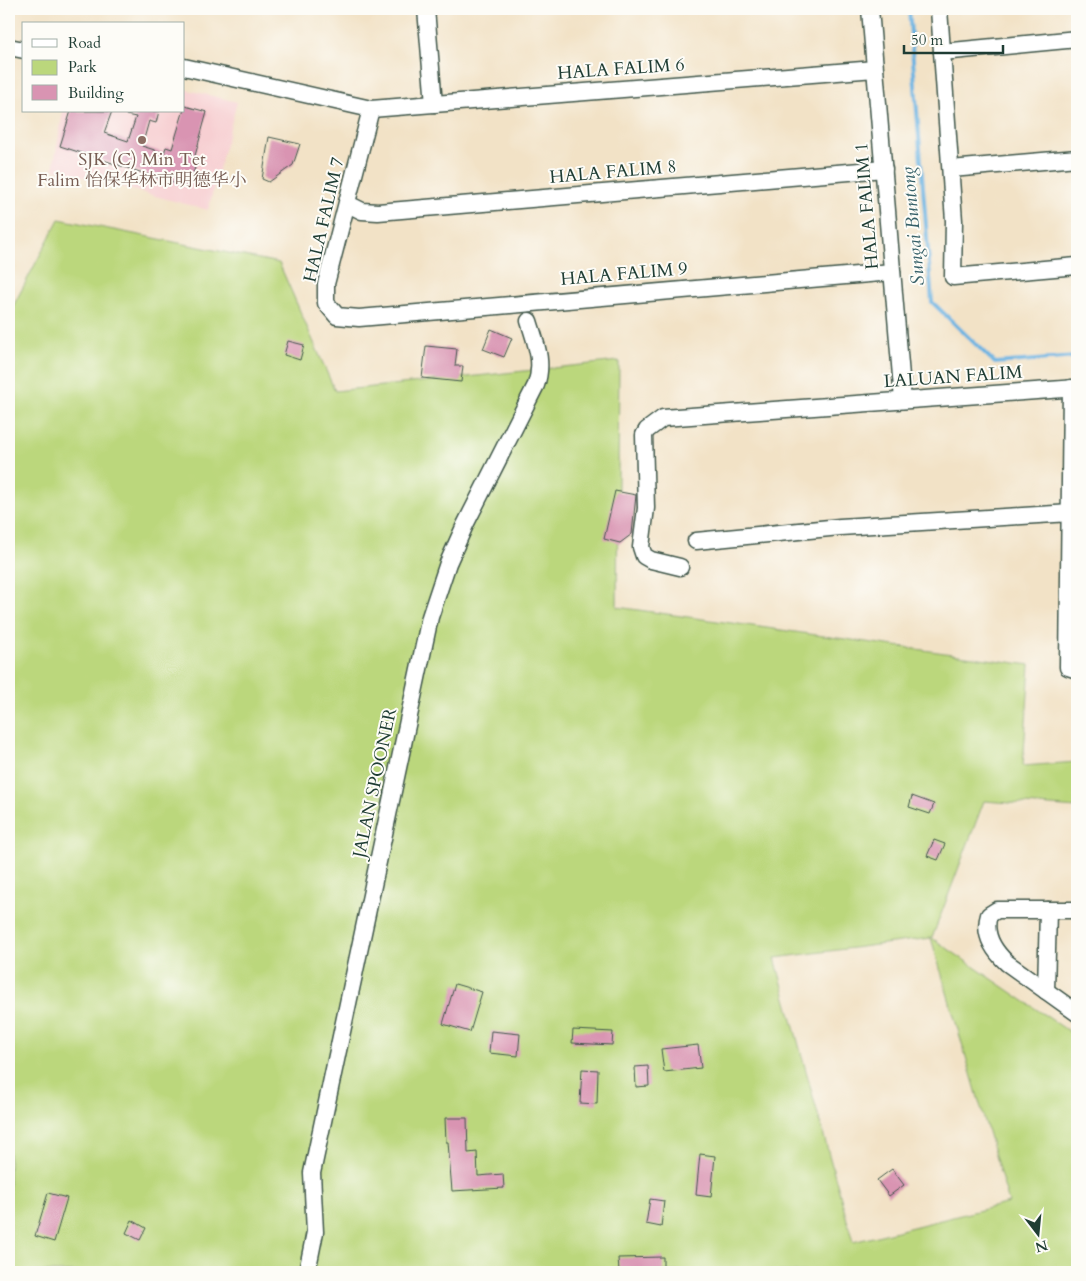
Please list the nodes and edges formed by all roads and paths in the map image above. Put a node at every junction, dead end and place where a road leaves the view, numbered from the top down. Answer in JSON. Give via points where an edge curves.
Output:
{"nodes":[{"id":1,"x":426,"y":9,"type":"edge"},
{"id":2,"x":870,"y":9,"type":"edge"},
{"id":3,"x":939,"y":9,"type":"edge"},
{"id":4,"x":1077,"y":39,"type":"edge"},
{"id":5,"x":9,"y":47,"type":"edge"},
{"id":6,"x":22,"y":50,"type":"edge"},
{"id":7,"x":942,"y":52,"type":"junction"},
{"id":8,"x":185,"y":67,"type":"edge"},
{"id":9,"x":875,"y":69,"type":"junction"},
{"id":10,"x":434,"y":104,"type":"junction"},
{"id":11,"x":371,"y":108,"type":"junction"},
{"id":12,"x":1077,"y":158,"type":"edge"},
{"id":13,"x":884,"y":169,"type":"junction"},
{"id":14,"x":950,"y":169,"type":"junction"},
{"id":15,"x":348,"y":204,"type":"junction"},
{"id":16,"x":1077,"y":266,"type":"edge"},
{"id":17,"x":892,"y":272,"type":"junction"},
{"id":18,"x":359,"y":318,"type":"joint"},
{"id":19,"x":529,"y":321,"type":"dead end"},
{"id":20,"x":1074,"y":388,"type":"edge"},
{"id":21,"x":903,"y":400,"type":"junction"},
{"id":22,"x":1071,"y":513,"type":"junction"},
{"id":23,"x":696,"y":541,"type":"dead end"},
{"id":24,"x":680,"y":567,"type":"dead end"},
{"id":25,"x":1073,"y":668,"type":"edge"},
{"id":26,"x":1048,"y":910,"type":"junction"},
{"id":27,"x":1077,"y":910,"type":"edge"},
{"id":28,"x":1046,"y":991,"type":"junction"},
{"id":29,"x":1077,"y":1013,"type":"edge"},
{"id":30,"x":307,"y":1272,"type":"edge"}],
"edges":[{"from":1,"to":10,"type":"street"},
{"from":2,"to":9,"type":"street","name":"HALA FALIM 1"},
{"from":3,"to":7,"type":"street"},
{"from":4,"to":7,"type":"street"},
{"from":5,"to":6,"type":"street"},
{"from":7,"to":14,"type":"street"},
{"from":8,"to":11,"type":"street","name":"HALA FALIM 6"},
{"from":9,"to":10,"type":"street","name":"HALA FALIM 6"},
{"from":9,"to":13,"type":"street","name":"HALA FALIM 1"},
{"from":10,"to":11,"type":"street","name":"HALA FALIM 6"},
{"from":11,"to":15,"type":"street","name":"HALA FALIM 7"},
{"from":12,"to":14,"type":"street"},
{"from":13,"to":15,"type":"street","name":"HALA FALIM 8","via":[[378,212],[362,211]]},
{"from":13,"to":17,"type":"street","name":"HALA FALIM 1"},
{"from":14,"to":16,"type":"street","via":[[954,221],[953,277]]},
{"from":15,"to":18,"type":"street","name":"HALA FALIM 7","via":[[326,284],[326,303],[337,316]]},
{"from":17,"to":18,"type":"street","name":"HALA FALIM 9"},
{"from":17,"to":21,"type":"street","name":"HALA FALIM 1"},
{"from":19,"to":30,"type":"street","name":"JALAN SPOONER","via":[[541,371],[464,525],[430,617],[312,1174],[315,1232]]},
{"from":20,"to":21,"type":"street","name":"LALUAN FALIM"},
{"from":20,"to":22,"type":"street"},
{"from":21,"to":24,"type":"street","name":"LALUAN FALIM","via":[[664,418],[647,430],[644,435],[646,508],[641,547],[644,556],[651,560]]},
{"from":22,"to":23,"type":"street","via":[[840,527]]},
{"from":22,"to":25,"type":"street"},
{"from":26,"to":27,"type":"street"},
{"from":26,"to":28,"type":"street"},
{"from":26,"to":28,"type":"street","via":[[997,910],[989,914],[987,922],[990,943],[997,953]]},
{"from":28,"to":29,"type":"street"}]}
